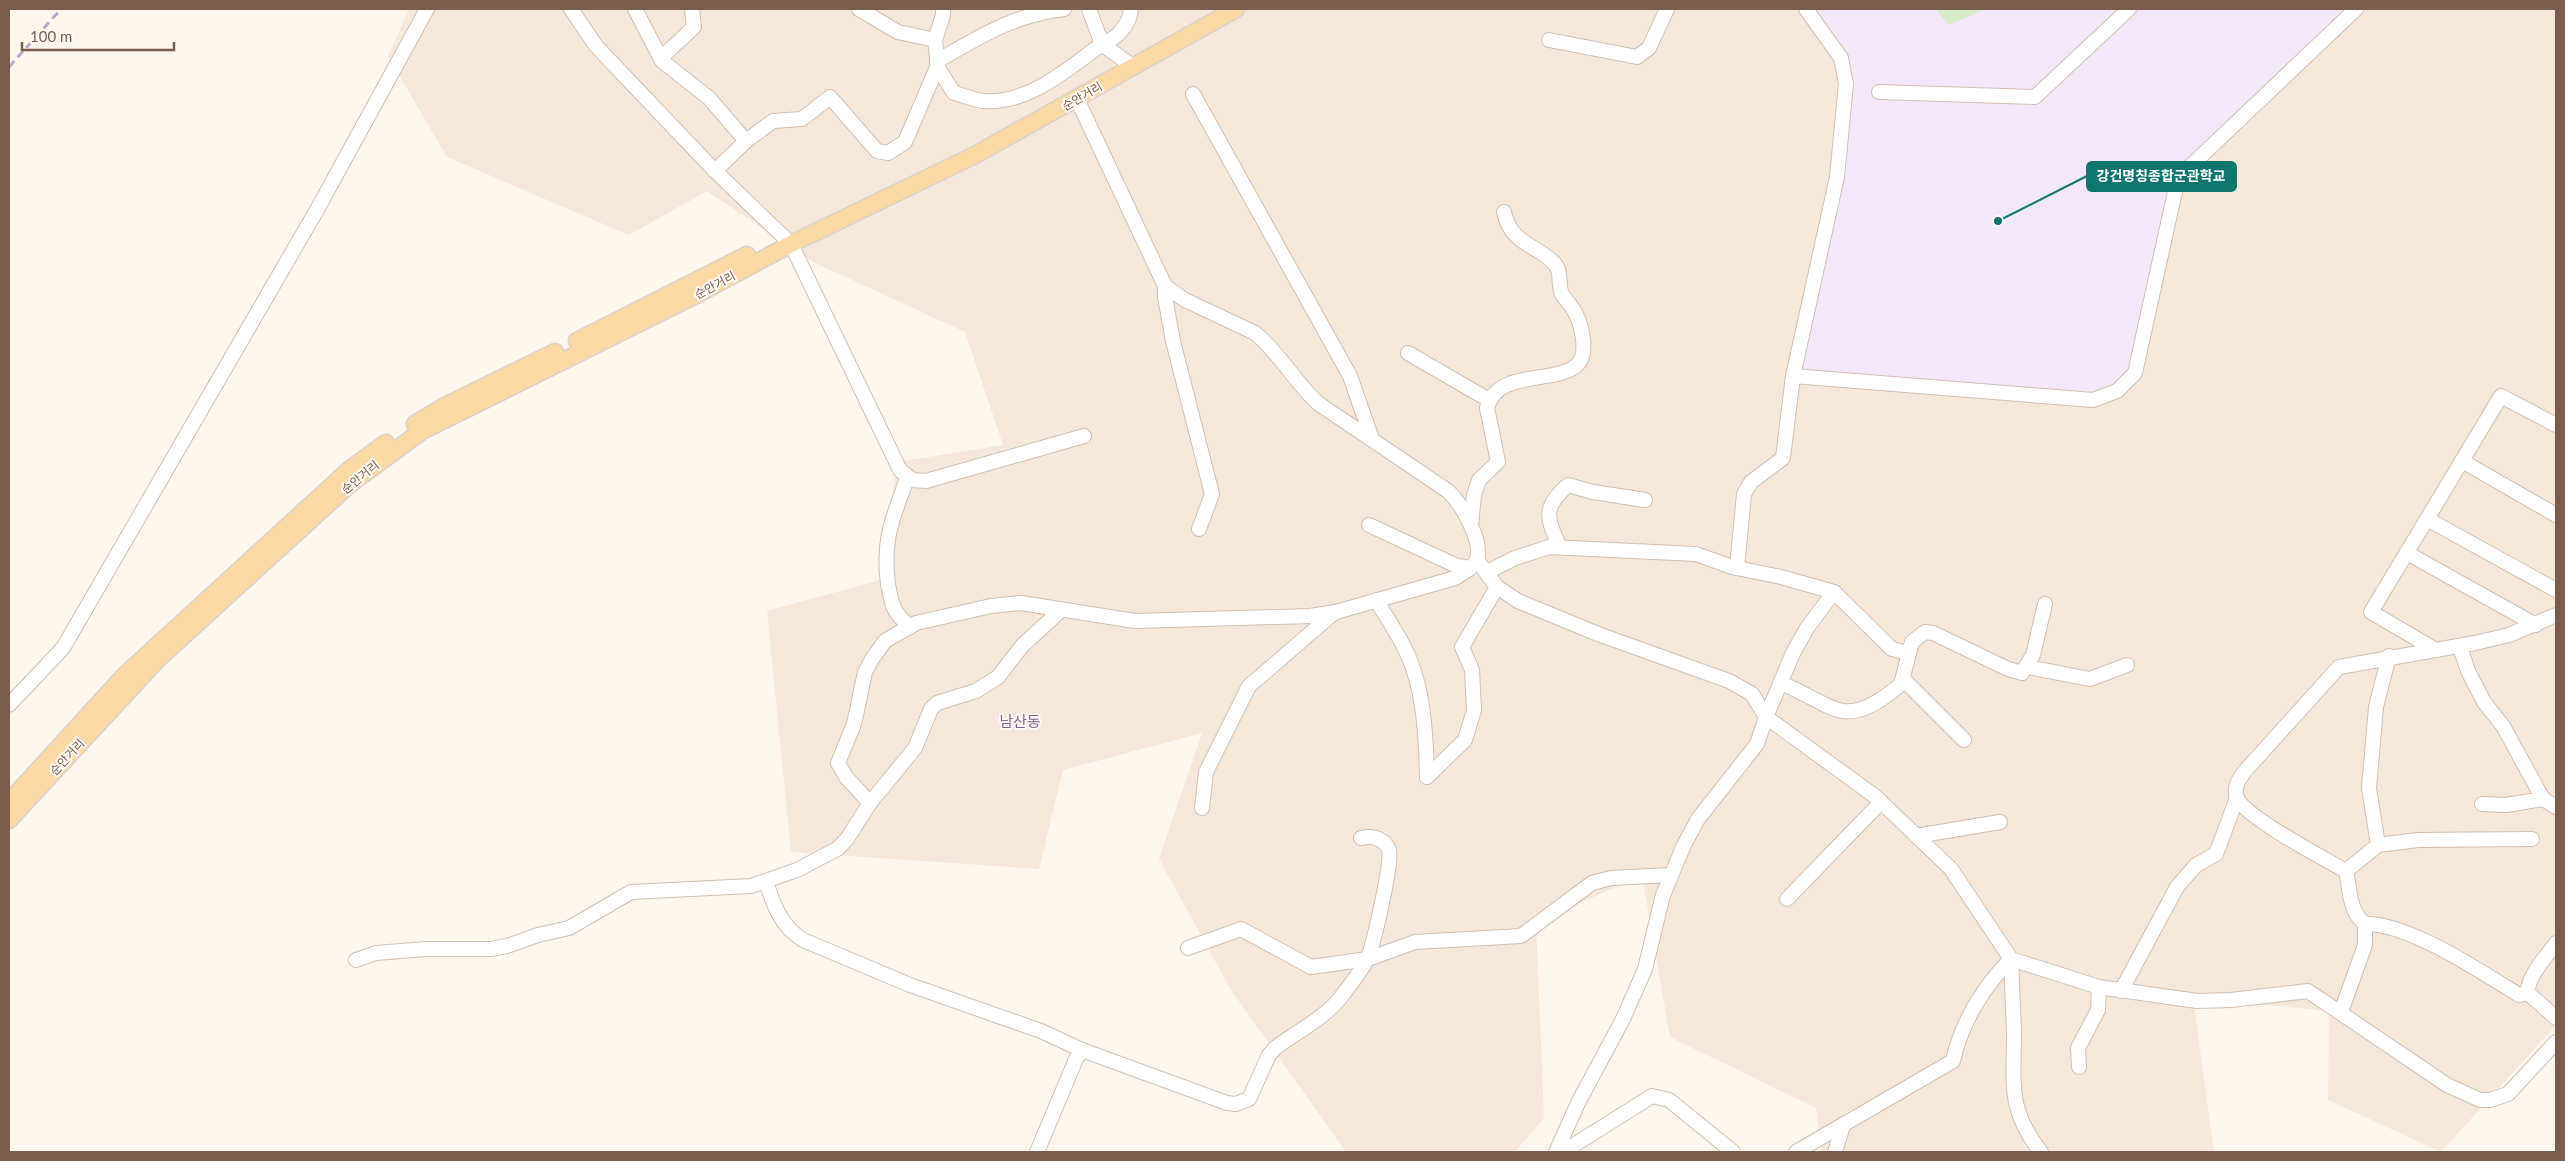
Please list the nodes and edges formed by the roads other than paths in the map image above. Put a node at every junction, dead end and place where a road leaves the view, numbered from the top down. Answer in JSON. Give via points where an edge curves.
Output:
{"nodes":[{"id":1,"x":428,"y":9,"type":"edge"},
{"id":2,"x":571,"y":9,"type":"edge"},
{"id":3,"x":635,"y":9,"type":"edge"},
{"id":4,"x":692,"y":9,"type":"edge"},
{"id":5,"x":859,"y":9,"type":"edge"},
{"id":6,"x":943,"y":9,"type":"edge"},
{"id":7,"x":1064,"y":9,"type":"edge"},
{"id":8,"x":1089,"y":9,"type":"edge"},
{"id":9,"x":1132,"y":9,"type":"edge"},
{"id":10,"x":1236,"y":9,"type":"edge"},
{"id":11,"x":1667,"y":9,"type":"edge"},
{"id":12,"x":1806,"y":9,"type":"edge"},
{"id":13,"x":2129,"y":9,"type":"edge"},
{"id":14,"x":2356,"y":9,"type":"edge"},
{"id":15,"x":935,"y":40,"type":"junction"},
{"id":16,"x":1549,"y":40,"type":"dead end"},
{"id":17,"x":1102,"y":44,"type":"junction"},
{"id":18,"x":661,"y":58,"type":"junction"},
{"id":19,"x":938,"y":63,"type":"junction"},
{"id":20,"x":1132,"y":66,"type":"junction"},
{"id":21,"x":1879,"y":92,"type":"dead end"},
{"id":22,"x":1193,"y":94,"type":"dead end"},
{"id":23,"x":1077,"y":99,"type":"junction"},
{"id":24,"x":746,"y":141,"type":"junction"},
{"id":25,"x":715,"y":172,"type":"junction"},
{"id":26,"x":1504,"y":212,"type":"dead end"},
{"id":27,"x":791,"y":244,"type":"junction"},
{"id":28,"x":1165,"y":286,"type":"junction"},
{"id":29,"x":1408,"y":353,"type":"dead end"},
{"id":30,"x":1793,"y":376,"type":"junction"},
{"id":31,"x":1489,"y":400,"type":"junction"},
{"id":32,"x":2556,"y":425,"type":"edge"},
{"id":33,"x":1084,"y":436,"type":"dead end"},
{"id":34,"x":1372,"y":439,"type":"junction"},
{"id":35,"x":2462,"y":461,"type":"junction"},
{"id":36,"x":908,"y":476,"type":"junction"},
{"id":37,"x":1644,"y":500,"type":"dead end"},
{"id":38,"x":2556,"y":516,"type":"edge"},
{"id":39,"x":2427,"y":518,"type":"junction"},
{"id":40,"x":1369,"y":525,"type":"dead end"},
{"id":41,"x":1471,"y":526,"type":"junction"},
{"id":42,"x":1199,"y":529,"type":"dead end"},
{"id":43,"x":1559,"y":546,"type":"junction"},
{"id":44,"x":2407,"y":553,"type":"junction"},
{"id":45,"x":1474,"y":564,"type":"junction"},
{"id":46,"x":1737,"y":568,"type":"junction"},
{"id":47,"x":1487,"y":572,"type":"junction"},
{"id":48,"x":1497,"y":587,"type":"junction"},
{"id":49,"x":2556,"y":590,"type":"edge"},
{"id":50,"x":1834,"y":592,"type":"junction"},
{"id":51,"x":1376,"y":600,"type":"junction"},
{"id":52,"x":2045,"y":604,"type":"dead end"},
{"id":53,"x":1061,"y":610,"type":"junction"},
{"id":54,"x":1336,"y":612,"type":"junction"},
{"id":55,"x":2556,"y":615,"type":"edge"},
{"id":56,"x":2536,"y":625,"type":"junction"},
{"id":57,"x":910,"y":626,"type":"junction"},
{"id":58,"x":2460,"y":647,"type":"junction"},
{"id":59,"x":2436,"y":650,"type":"junction"},
{"id":60,"x":1908,"y":653,"type":"junction"},
{"id":61,"x":2389,"y":656,"type":"junction"},
{"id":62,"x":2127,"y":665,"type":"dead end"},
{"id":63,"x":2028,"y":667,"type":"junction"},
{"id":64,"x":1904,"y":679,"type":"junction"},
{"id":65,"x":1780,"y":683,"type":"junction"},
{"id":66,"x":9,"y":705,"type":"edge"},
{"id":67,"x":1766,"y":717,"type":"junction"},
{"id":68,"x":1964,"y":740,"type":"dead end"},
{"id":69,"x":2237,"y":798,"type":"junction"},
{"id":70,"x":2542,"y":799,"type":"junction"},
{"id":71,"x":9,"y":802,"type":"edge"},
{"id":72,"x":1881,"y":802,"type":"junction"},
{"id":73,"x":870,"y":803,"type":"junction"},
{"id":74,"x":2482,"y":804,"type":"dead end"},
{"id":75,"x":2556,"y":807,"type":"edge"},
{"id":76,"x":1202,"y":808,"type":"dead end"},
{"id":77,"x":9,"y":820,"type":"edge"},
{"id":78,"x":2000,"y":822,"type":"dead end"},
{"id":79,"x":1916,"y":836,"type":"junction"},
{"id":80,"x":1361,"y":838,"type":"dead end"},
{"id":81,"x":2532,"y":839,"type":"dead end"},
{"id":82,"x":2378,"y":845,"type":"junction"},
{"id":83,"x":2346,"y":871,"type":"junction"},
{"id":84,"x":1670,"y":875,"type":"junction"},
{"id":85,"x":766,"y":882,"type":"junction"},
{"id":86,"x":1787,"y":899,"type":"dead end"},
{"id":87,"x":2365,"y":924,"type":"junction"},
{"id":88,"x":2556,"y":943,"type":"edge"},
{"id":89,"x":1188,"y":948,"type":"dead end"},
{"id":90,"x":1368,"y":959,"type":"junction"},
{"id":91,"x":2011,"y":959,"type":"junction"},
{"id":92,"x":356,"y":960,"type":"dead end"},
{"id":93,"x":2099,"y":987,"type":"junction"},
{"id":94,"x":2121,"y":991,"type":"junction"},
{"id":95,"x":2528,"y":993,"type":"junction"},
{"id":96,"x":2341,"y":1012,"type":"junction"},
{"id":97,"x":2556,"y":1018,"type":"edge"},
{"id":98,"x":2556,"y":1042,"type":"edge"},
{"id":99,"x":1082,"y":1050,"type":"junction"},
{"id":100,"x":2079,"y":1067,"type":"dead end"},
{"id":101,"x":1843,"y":1126,"type":"junction"},
{"id":102,"x":1037,"y":1152,"type":"edge"},
{"id":103,"x":1556,"y":1152,"type":"edge"},
{"id":104,"x":1563,"y":1152,"type":"edge"},
{"id":105,"x":1733,"y":1152,"type":"edge"},
{"id":106,"x":1796,"y":1152,"type":"edge"},
{"id":107,"x":1835,"y":1152,"type":"edge"},
{"id":108,"x":2041,"y":1152,"type":"edge"}],
"edges":[{"from":1,"to":66,"type":"street","via":[[323,200],[63,648]]},
{"from":2,"to":25,"type":"street","via":[[596,46]]},
{"from":3,"to":18,"type":"street"},
{"from":4,"to":18,"type":"street","via":[[694,27]]},
{"from":5,"to":15,"type":"street","via":[[898,32]]},
{"from":6,"to":15,"type":"street"},
{"from":7,"to":19,"type":"street","via":[[1039,12],[999,25]]},
{"from":8,"to":17,"type":"street"},
{"from":9,"to":17,"type":"street","via":[[1131,19],[1112,41]]},
{"from":10,"to":20,"type":"main road","name":"순안거리"},
{"from":11,"to":16,"type":"street","via":[[1649,48],[1637,57]]},
{"from":12,"to":30,"type":"street","via":[[1841,58],[1846,84],[1837,177]]},
{"from":13,"to":21,"type":"street","via":[[2035,97]]},
{"from":14,"to":30,"type":"street","via":[[2178,178],[2135,373],[2116,391],[2093,400]]},
{"from":15,"to":19,"type":"street"},
{"from":17,"to":19,"type":"street","via":[[1047,84],[1009,99],[984,101],[954,93]]},
{"from":17,"to":20,"type":"street"},
{"from":18,"to":24,"type":"street","via":[[709,98]]},
{"from":19,"to":24,"type":"street","via":[[905,142],[888,154],[877,152],[830,97],[802,119],[773,121]]},
{"from":20,"to":23,"type":"main road","name":"순안거리"},
{"from":22,"to":34,"type":"street","via":[[1350,376]]},
{"from":23,"to":27,"type":"main road","name":"순안거리","via":[[975,154]]},
{"from":23,"to":28,"type":"street"},
{"from":24,"to":25,"type":"street"},
{"from":25,"to":27,"type":"street"},
{"from":26,"to":31,"type":"street","via":[[1512,233],[1559,269],[1562,293],[1575,311],[1583,340],[1579,363],[1562,373],[1518,381]]},
{"from":27,"to":36,"type":"street","via":[[900,470]]},
{"from":27,"to":71,"type":"main road","name":"순안거리","via":[[749,254],[445,406],[349,470],[125,675]]},
{"from":27,"to":77,"type":"main road","name":"순안거리","via":[[696,295],[422,431],[391,452],[312,517],[158,659]]},
{"from":28,"to":34,"type":"street","via":[[1185,300],[1265,341],[1304,391]]},
{"from":28,"to":42,"type":"street","via":[[1173,341],[1212,494]]},
{"from":29,"to":31,"type":"street"},
{"from":30,"to":46,"type":"street","via":[[1783,458],[1750,482],[1744,494]]},
{"from":31,"to":41,"type":"street","via":[[1487,408],[1498,462],[1479,480]]},
{"from":32,"to":35,"type":"street","via":[[2501,396]]},
{"from":33,"to":36,"type":"street","via":[[926,481],[912,480]]},
{"from":34,"to":41,"type":"street","via":[[1448,491],[1457,499]]},
{"from":35,"to":38,"type":"street"},
{"from":35,"to":39,"type":"street"},
{"from":36,"to":57,"type":"street","via":[[886,539],[885,560],[892,608]]},
{"from":37,"to":43,"type":"street","via":[[1568,485],[1555,496],[1549,507],[1548,519]]},
{"from":39,"to":44,"type":"street"},
{"from":39,"to":49,"type":"street"},
{"from":40,"to":45,"type":"street","via":[[1457,566]]},
{"from":41,"to":45,"type":"street","via":[[1478,551]]},
{"from":43,"to":46,"type":"street","via":[[1696,554]]},
{"from":43,"to":47,"type":"street","via":[[1514,558]]},
{"from":44,"to":56,"type":"street"},
{"from":44,"to":59,"type":"street","via":[[2372,612]]},
{"from":45,"to":47,"type":"street"},
{"from":45,"to":51,"type":"street","via":[[1455,578]]},
{"from":46,"to":50,"type":"street"},
{"from":47,"to":48,"type":"street"},
{"from":48,"to":51,"type":"street","via":[[1462,647],[1472,670],[1474,710],[1464,740],[1427,777],[1426,744],[1416,680],[1405,648]]},
{"from":48,"to":67,"type":"street","via":[[1518,601],[1590,631],[1729,680],[1752,694]]},
{"from":50,"to":60,"type":"street","via":[[1892,649]]},
{"from":50,"to":65,"type":"street","via":[[1807,628]]},
{"from":51,"to":54,"type":"street"},
{"from":52,"to":63,"type":"street"},
{"from":53,"to":54,"type":"street","via":[[1148,622],[1291,617]]},
{"from":53,"to":57,"type":"street","via":[[1008,603]]},
{"from":53,"to":73,"type":"street","via":[[1022,646],[998,677],[976,691],[945,699],[931,708],[915,748]]},
{"from":54,"to":76,"type":"street","via":[[1249,686],[1206,772]]},
{"from":55,"to":56,"type":"street"},
{"from":56,"to":58,"type":"street"},
{"from":57,"to":73,"type":"street","via":[[885,641],[865,672],[856,715],[838,763]]},
{"from":58,"to":59,"type":"street"},
{"from":58,"to":70,"type":"street","via":[[2468,672],[2484,702],[2503,726]]},
{"from":59,"to":61,"type":"street"},
{"from":60,"to":63,"type":"street","via":[[1912,642],[1925,632],[2008,669],[2022,673]]},
{"from":60,"to":64,"type":"street"},
{"from":61,"to":69,"type":"street","via":[[2348,664],[2333,672],[2245,770],[2237,782]]},
{"from":61,"to":82,"type":"street","via":[[2376,707],[2369,788]]},
{"from":62,"to":63,"type":"street","via":[[2090,679]]},
{"from":64,"to":65,"type":"street","via":[[1894,691],[1868,707],[1842,712],[1797,688]]},
{"from":64,"to":68,"type":"street"},
{"from":65,"to":67,"type":"street"},
{"from":67,"to":72,"type":"street"},
{"from":67,"to":84,"type":"street","via":[[1757,744],[1698,819]]},
{"from":69,"to":83,"type":"street","via":[[2262,821]]},
{"from":69,"to":94,"type":"street","via":[[2216,854],[2196,865],[2177,887]]},
{"from":70,"to":74,"type":"street","via":[[2506,805]]},
{"from":70,"to":75,"type":"street"},
{"from":72,"to":79,"type":"street"},
{"from":72,"to":86,"type":"street"},
{"from":73,"to":85,"type":"street","via":[[837,850]]},
{"from":78,"to":79,"type":"street"},
{"from":79,"to":91,"type":"street","via":[[1951,869]]},
{"from":80,"to":90,"type":"street","via":[[1380,839],[1390,856]]},
{"from":81,"to":82,"type":"street","via":[[2418,840]]},
{"from":82,"to":83,"type":"street"},
{"from":83,"to":87,"type":"street","via":[[2352,906]]},
{"from":84,"to":90,"type":"street","via":[[1611,878],[1592,883],[1521,936],[1415,942]]},
{"from":84,"to":103,"type":"street","via":[[1645,969]]},
{"from":85,"to":92,"type":"street","via":[[729,889],[631,892],[569,928],[507,946],[491,949],[426,948],[376,953]]},
{"from":85,"to":99,"type":"street","via":[[779,917],[790,932],[803,940],[910,985],[1041,1031]]},
{"from":87,"to":95,"type":"street","via":[[2387,926],[2407,934],[2456,957],[2519,995]]},
{"from":87,"to":96,"type":"street","via":[[2365,945]]},
{"from":88,"to":95,"type":"street","via":[[2540,966]]},
{"from":89,"to":90,"type":"street","via":[[1241,930],[1311,967]]},
{"from":90,"to":99,"type":"street","via":[[1332,1007],[1268,1055],[1253,1092],[1243,1102],[1227,1103]]},
{"from":91,"to":93,"type":"street"},
{"from":91,"to":101,"type":"street","via":[[1990,980],[1957,1041],[1953,1061]]},
{"from":91,"to":108,"type":"street","via":[[2014,1092],[2020,1120]]},
{"from":93,"to":94,"type":"street"},
{"from":93,"to":100,"type":"street","via":[[2098,1010],[2078,1048]]},
{"from":94,"to":96,"type":"street","via":[[2197,1001],[2308,991]]},
{"from":95,"to":97,"type":"street"},
{"from":96,"to":98,"type":"street","via":[[2448,1085],[2480,1100],[2508,1094]]},
{"from":99,"to":102,"type":"street"},
{"from":101,"to":106,"type":"street"},
{"from":101,"to":107,"type":"street"},
{"from":104,"to":105,"type":"street","via":[[1652,1096],[1669,1100]]}]}
